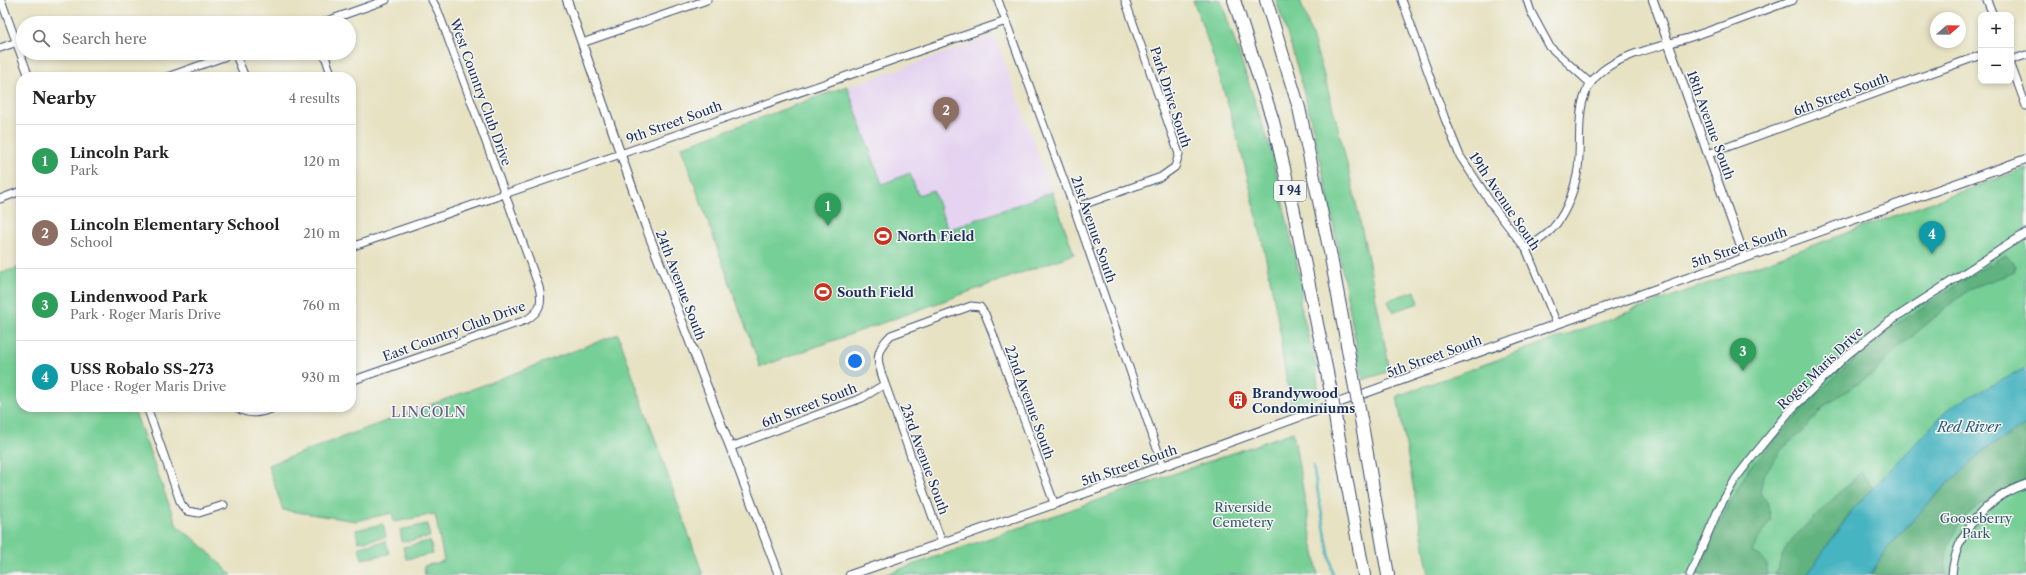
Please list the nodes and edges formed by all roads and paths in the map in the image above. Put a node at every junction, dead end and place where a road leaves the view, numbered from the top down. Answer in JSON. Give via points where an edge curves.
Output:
{"nodes":[{"id":1,"x":1,"y":0,"type":"edge"},
{"id":2,"x":386,"y":0,"type":"edge"},
{"id":3,"x":432,"y":0,"type":"edge"},
{"id":4,"x":567,"y":0,"type":"edge"},
{"id":5,"x":707,"y":0,"type":"edge"},
{"id":6,"x":998,"y":0,"type":"edge"},
{"id":7,"x":1125,"y":0,"type":"edge"},
{"id":8,"x":1234,"y":0,"type":"edge"},
{"id":9,"x":1266,"y":0,"type":"edge"},
{"id":10,"x":1402,"y":0,"type":"edge"},
{"id":11,"x":1527,"y":0,"type":"edge"},
{"id":12,"x":1653,"y":0,"type":"edge"},
{"id":13,"x":1793,"y":0,"type":"edge"},
{"id":14,"x":1987,"y":0,"type":"edge"},
{"id":15,"x":1992,"y":12,"type":"edge"},
{"id":16,"x":341,"y":16,"type":"edge"},
{"id":17,"x":1006,"y":21,"type":"junction"},
{"id":18,"x":16,"y":42,"type":"joint"},
{"id":19,"x":582,"y":43,"type":"junction"},
{"id":20,"x":1669,"y":44,"type":"junction"},
{"id":21,"x":0,"y":48,"type":"edge"},
{"id":22,"x":2026,"y":55,"type":"edge"},
{"id":23,"x":1978,"y":57,"type":"edge"},
{"id":24,"x":2014,"y":59,"type":"edge"},
{"id":25,"x":23,"y":60,"type":"edge"},
{"id":26,"x":215,"y":60,"type":"edge"},
{"id":27,"x":238,"y":60,"type":"edge"},
{"id":28,"x":326,"y":60,"type":"edge"},
{"id":29,"x":27,"y":72,"type":"edge"},
{"id":30,"x":181,"y":72,"type":"edge"},
{"id":31,"x":243,"y":72,"type":"edge"},
{"id":32,"x":330,"y":72,"type":"edge"},
{"id":33,"x":2014,"y":73,"type":"edge"},
{"id":34,"x":1590,"y":83,"type":"junction"},
{"id":35,"x":2026,"y":106,"type":"edge"},
{"id":36,"x":621,"y":154,"type":"junction"},
{"id":37,"x":1708,"y":154,"type":"junction"},
{"id":38,"x":2026,"y":159,"type":"edge"},
{"id":39,"x":16,"y":193,"type":"edge"},
{"id":40,"x":506,"y":194,"type":"junction"},
{"id":41,"x":0,"y":199,"type":"edge"},
{"id":42,"x":1074,"y":208,"type":"junction"},
{"id":43,"x":2026,"y":233,"type":"edge"},
{"id":44,"x":356,"y":245,"type":"edge"},
{"id":45,"x":1526,"y":249,"type":"junction"},
{"id":46,"x":1745,"y":258,"type":"junction"},
{"id":47,"x":1557,"y":324,"type":"junction"},
{"id":48,"x":356,"y":379,"type":"edge"},
{"id":49,"x":885,"y":384,"type":"junction"},
{"id":50,"x":149,"y":412,"type":"edge"},
{"id":51,"x":244,"y":412,"type":"edge"},
{"id":52,"x":262,"y":412,"type":"edge"},
{"id":53,"x":731,"y":447,"type":"junction"},
{"id":54,"x":1163,"y":466,"type":"junction"},
{"id":55,"x":2026,"y":484,"type":"edge"},
{"id":56,"x":1054,"y":504,"type":"junction"},
{"id":57,"x":224,"y":505,"type":"dead end"},
{"id":58,"x":942,"y":543,"type":"junction"},
{"id":59,"x":779,"y":575,"type":"edge"},
{"id":60,"x":850,"y":575,"type":"edge"},
{"id":61,"x":1364,"y":575,"type":"edge"},
{"id":62,"x":1388,"y":575,"type":"edge"},
{"id":63,"x":1690,"y":575,"type":"edge"},
{"id":64,"x":1952,"y":575,"type":"edge"}],
"edges":[{"from":1,"to":18,"type":"street"},
{"from":2,"to":16,"type":"street"},
{"from":3,"to":40,"type":"street","name":"West Country Club Drive","via":[[438,10]]},
{"from":4,"to":19,"type":"street","name":"24th Avenue South"},
{"from":5,"to":19,"type":"street"},
{"from":6,"to":17,"type":"street","name":"21st Avenue South"},
{"from":7,"to":42,"type":"street","name":"Park Drive South","via":[[1179,154],[1175,166],[1161,177]]},
{"from":8,"to":61,"type":"highway","number":"I 94","bridge":true,"via":[[1273,121],[1293,207],[1330,387]]},
{"from":9,"to":62,"type":"highway","number":"I 94","bridge":true,"via":[[1299,108],[1330,252]]},
{"from":10,"to":45,"type":"street","name":"19th Avenue South","via":[[1460,156],[1495,209]]},
{"from":11,"to":34,"type":"street","via":[[1550,47]]},
{"from":12,"to":20,"type":"street","name":"18th Avenue South"},
{"from":13,"to":20,"type":"street"},
{"from":14,"to":15,"type":"street"},
{"from":17,"to":36,"type":"street","name":"9th Street South"},
{"from":17,"to":42,"type":"street","name":"21st Avenue South"},
{"from":18,"to":21,"type":"street"},
{"from":19,"to":36,"type":"street","name":"24th Avenue South"},
{"from":20,"to":34,"type":"street","via":[[1618,60],[1600,72]]},
{"from":20,"to":37,"type":"street","name":"18th Avenue South"},
{"from":22,"to":24,"type":"street"},
{"from":23,"to":37,"type":"street","name":"6th Street South"},
{"from":25,"to":29,"type":"street"},
{"from":26,"to":30,"type":"street"},
{"from":27,"to":31,"type":"street"},
{"from":28,"to":32,"type":"street"},
{"from":33,"to":35,"type":"street"},
{"from":34,"to":45,"type":"street","via":[[1582,102],[1578,174],[1571,196],[1552,230]]},
{"from":36,"to":40,"type":"street","name":"9th Street South"},
{"from":36,"to":53,"type":"street","name":"24th Avenue South"},
{"from":37,"to":46,"type":"street","name":"18th Avenue South"},
{"from":38,"to":46,"type":"street","name":"5th Street South"},
{"from":39,"to":41,"type":"street"},
{"from":40,"to":44,"type":"street","name":"9th Street South"},
{"from":40,"to":48,"type":"street","name":"East Country Club Drive","via":[[541,293],[539,310],[526,320]]},
{"from":42,"to":54,"type":"street","name":"21st Avenue South"},
{"from":43,"to":63,"type":"street","name":"Roger Maris Drive","via":[[1867,338],[1790,411],[1736,478],[1707,533]]},
{"from":45,"to":47,"type":"street","name":"19th Avenue South"},
{"from":46,"to":47,"type":"street","name":"5th Street South"},
{"from":47,"to":54,"type":"street","name":"5th Street South"},
{"from":49,"to":53,"type":"street","name":"6th Street South","via":[[862,398]]},
{"from":49,"to":56,"type":"street","name":"22nd Avenue South","via":[[878,366],[878,356],[882,344],[891,335],[971,306],[980,307],[993,334]]},
{"from":49,"to":58,"type":"street","name":"23rd Avenue South"},
{"from":50,"to":57,"type":"street","via":[[181,504],[187,512],[199,513]]},
{"from":51,"to":52,"type":"street"},
{"from":53,"to":59,"type":"street","name":"24th Avenue South"},
{"from":54,"to":56,"type":"street","name":"5th Street South"},
{"from":55,"to":64,"type":"street","via":[[2003,494],[1974,520],[1958,548]]},
{"from":56,"to":58,"type":"street","name":"5th Street South"},
{"from":58,"to":60,"type":"street","name":"5th Street South"}]}
